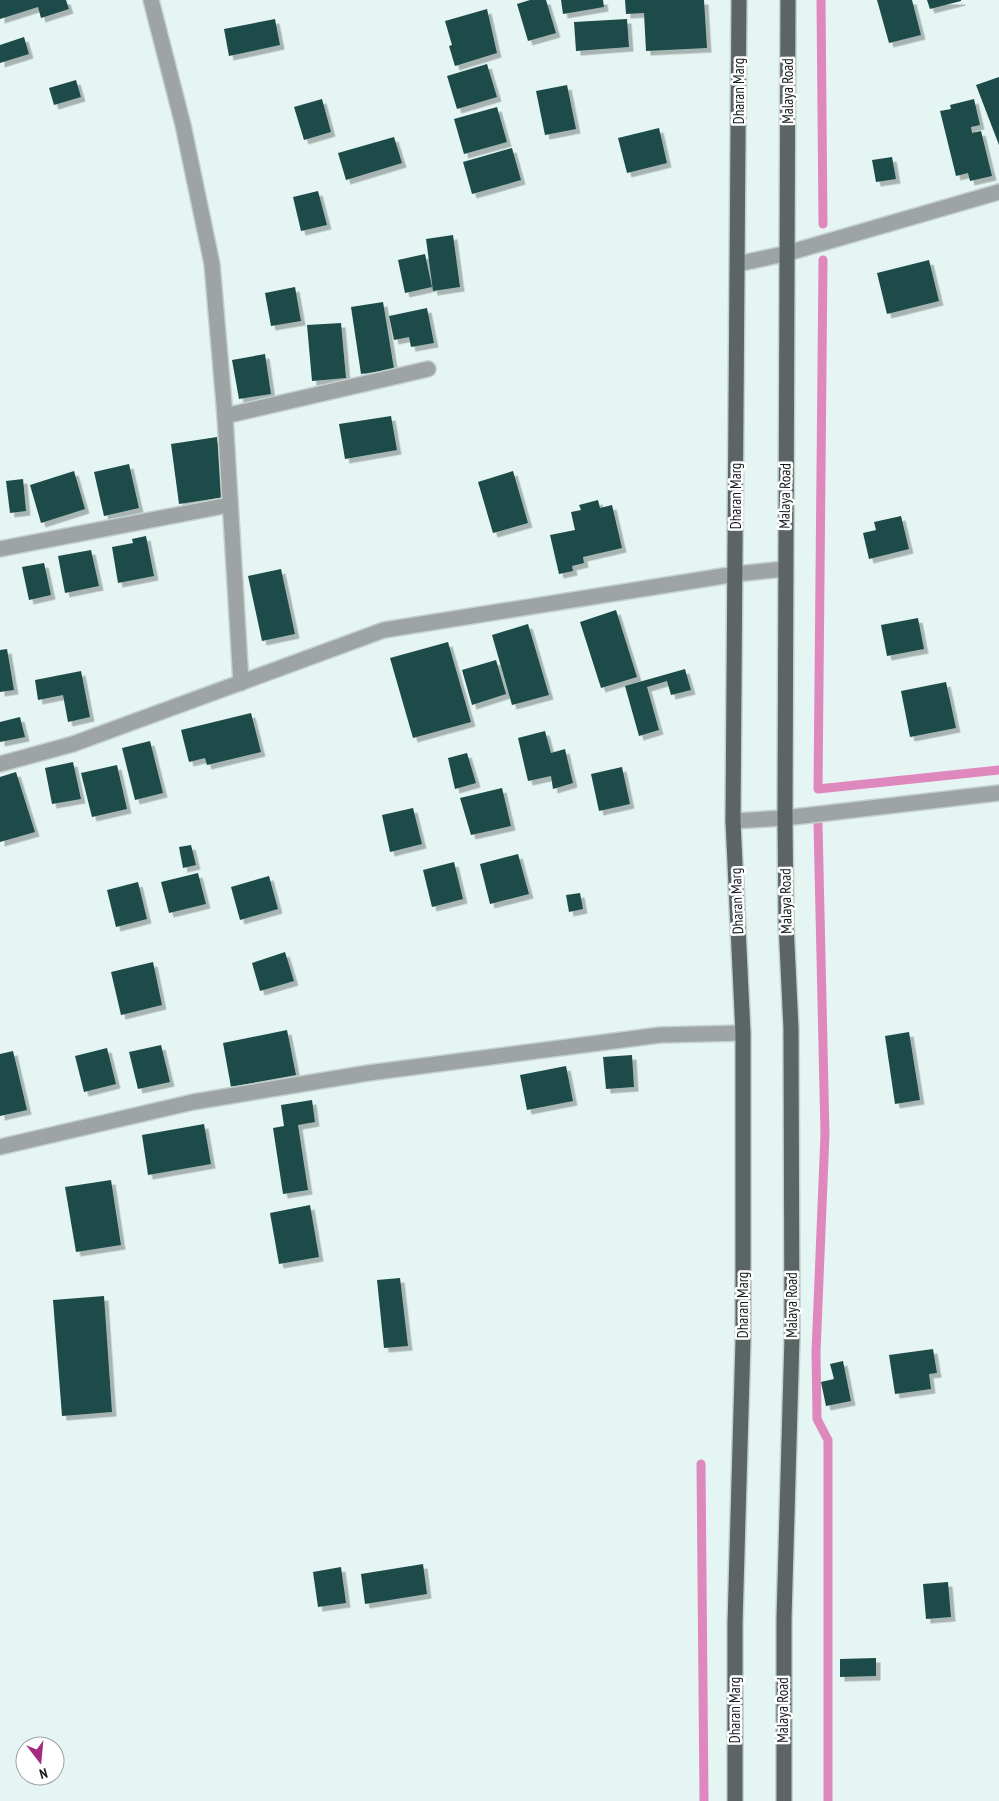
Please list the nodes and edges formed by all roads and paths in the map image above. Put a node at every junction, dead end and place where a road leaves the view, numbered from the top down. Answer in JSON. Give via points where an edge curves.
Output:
{"nodes":[{"id":1,"x":151,"y":0,"type":"edge"},
{"id":2,"x":739,"y":0,"type":"edge"},
{"id":3,"x":788,"y":0,"type":"edge"},
{"id":4,"x":999,"y":192,"type":"edge"},
{"id":5,"x":788,"y":253,"type":"junction"},
{"id":6,"x":738,"y":264,"type":"junction"},
{"id":7,"x":428,"y":368,"type":"dead end"},
{"id":8,"x":225,"y":416,"type":"junction"},
{"id":9,"x":229,"y":505,"type":"junction"},
{"id":10,"x":0,"y":549,"type":"edge"},
{"id":11,"x":784,"y":569,"type":"junction"},
{"id":12,"x":736,"y":574,"type":"junction"},
{"id":13,"x":241,"y":683,"type":"junction"},
{"id":14,"x":0,"y":764,"type":"edge"},
{"id":15,"x":999,"y":793,"type":"edge"},
{"id":16,"x":785,"y":818,"type":"junction"},
{"id":17,"x":733,"y":821,"type":"junction"},
{"id":18,"x":743,"y":1033,"type":"junction"},
{"id":19,"x":0,"y":1147,"type":"edge"},
{"id":20,"x":736,"y":1801,"type":"edge"},
{"id":21,"x":784,"y":1801,"type":"edge"}],
"edges":[{"from":1,"to":8,"type":"street","via":[[183,125],[212,264]]},
{"from":2,"to":6,"type":"main road","name":"Dharan Marg"},
{"from":3,"to":5,"type":"main road","name":"Malaya Road"},
{"from":4,"to":5,"type":"street"},
{"from":5,"to":6,"type":"street"},
{"from":5,"to":11,"type":"main road","name":"Malaya Road"},
{"from":6,"to":12,"type":"main road","name":"Dharan Marg"},
{"from":7,"to":8,"type":"street"},
{"from":8,"to":9,"type":"street"},
{"from":9,"to":10,"type":"street"},
{"from":9,"to":13,"type":"street"},
{"from":11,"to":12,"type":"street"},
{"from":11,"to":16,"type":"main road","name":"Malaya Road"},
{"from":12,"to":13,"type":"street","via":[[384,630]]},
{"from":12,"to":17,"type":"main road","name":"Dharan Marg"},
{"from":13,"to":14,"type":"street","via":[[73,744]]},
{"from":15,"to":16,"type":"street"},
{"from":16,"to":17,"type":"street"},
{"from":16,"to":21,"type":"main road","name":"Malaya Road","via":[[791,1028],[792,1337],[784,1619]]},
{"from":17,"to":18,"type":"main road","name":"Dharan Marg"},
{"from":18,"to":19,"type":"street","via":[[660,1036],[368,1073],[193,1102]]},
{"from":18,"to":20,"type":"main road","name":"Dharan Marg","via":[[743,1341],[735,1624]]}]}
